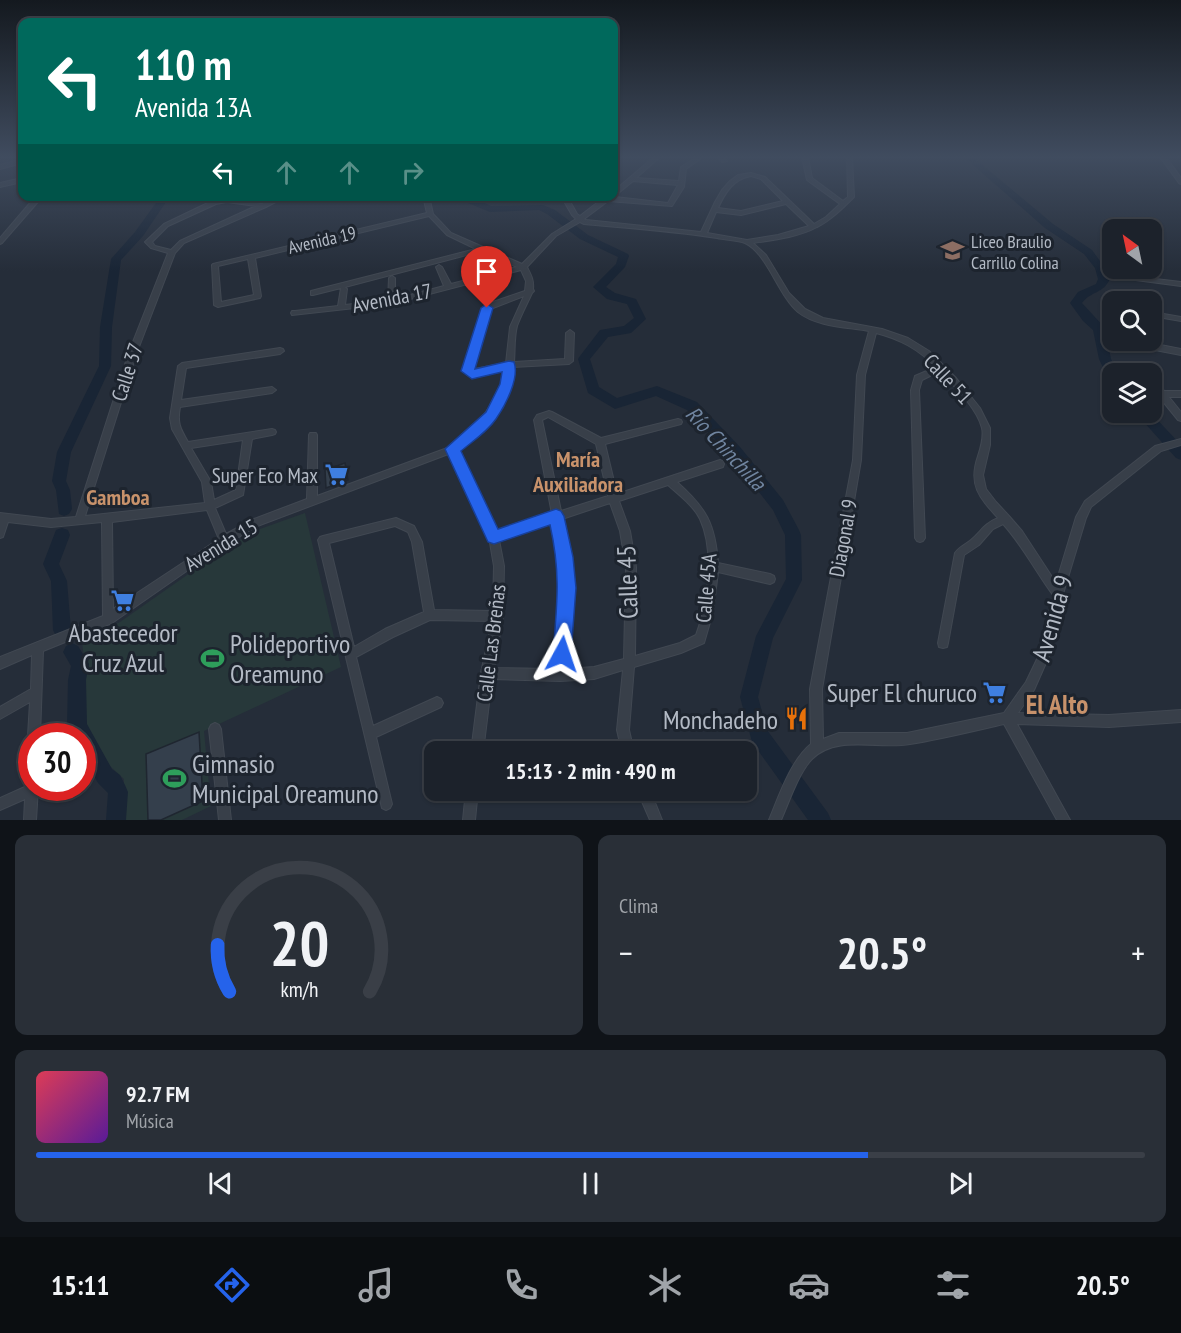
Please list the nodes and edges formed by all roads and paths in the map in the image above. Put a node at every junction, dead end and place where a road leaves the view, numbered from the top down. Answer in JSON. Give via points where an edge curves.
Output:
{"nodes":[{"id":1,"x":676,"y":195,"type":"edge"},
{"id":2,"x":723,"y":195,"type":"edge"},
{"id":3,"x":779,"y":195,"type":"edge"},
{"id":4,"x":831,"y":195,"type":"edge"},
{"id":5,"x":851,"y":195,"type":"edge"},
{"id":6,"x":618,"y":197,"type":"edge"},
{"id":7,"x":36,"y":201,"type":"edge"},
{"id":8,"x":220,"y":201,"type":"edge"},
{"id":9,"x":233,"y":201,"type":"edge"},
{"id":10,"x":274,"y":201,"type":"edge"},
{"id":11,"x":427,"y":201,"type":"edge"},
{"id":12,"x":567,"y":201,"type":"edge"},
{"id":13,"x":603,"y":201,"type":"edge"},
{"id":14,"x":785,"y":202,"type":"junction"},
{"id":15,"x":843,"y":204,"type":"junction"},
{"id":16,"x":264,"y":206,"type":"junction"},
{"id":17,"x":715,"y":210,"type":"junction"},
{"id":18,"x":430,"y":214,"type":"junction"},
{"id":19,"x":577,"y":221,"type":"junction"},
{"id":20,"x":813,"y":227,"type":"junction"},
{"id":21,"x":703,"y":234,"type":"junction"},
{"id":22,"x":0,"y":242,"type":"edge"},
{"id":23,"x":148,"y":242,"type":"joint"},
{"id":24,"x":747,"y":242,"type":"junction"},
{"id":25,"x":482,"y":249,"type":"junction"},
{"id":26,"x":172,"y":252,"type":"junction"},
{"id":27,"x":251,"y":256,"type":"junction"},
{"id":28,"x":439,"y":267,"type":"dead end"},
{"id":29,"x":524,"y":267,"type":"junction"},
{"id":30,"x":392,"y":278,"type":"dead end"},
{"id":31,"x":1138,"y":279,"type":"edge"},
{"id":32,"x":1181,"y":284,"type":"edge"},
{"id":33,"x":448,"y":286,"type":"junction"},
{"id":34,"x":344,"y":289,"type":"dead end"},
{"id":35,"x":531,"y":291,"type":"junction"},
{"id":36,"x":313,"y":293,"type":"dead end"},
{"id":37,"x":391,"y":302,"type":"junction"},
{"id":38,"x":341,"y":308,"type":"junction"},
{"id":39,"x":295,"y":313,"type":"dead end"},
{"id":40,"x":1162,"y":316,"type":"edge"},
{"id":41,"x":1181,"y":319,"type":"edge"},
{"id":42,"x":873,"y":330,"type":"junction"},
{"id":43,"x":570,"y":333,"type":"dead end"},
{"id":44,"x":1162,"y":348,"type":"edge"},
{"id":45,"x":280,"y":351,"type":"dead end"},
{"id":46,"x":1181,"y":352,"type":"edge"},
{"id":47,"x":509,"y":365,"type":"junction"},
{"id":48,"x":940,"y":368,"type":"junction"},
{"id":49,"x":272,"y":390,"type":"dead end"},
{"id":50,"x":1162,"y":394,"type":"joint"},
{"id":51,"x":1181,"y":394,"type":"edge"},
{"id":52,"x":177,"y":404,"type":"junction"},
{"id":53,"x":1181,"y":418,"type":"edge"},
{"id":54,"x":678,"y":422,"type":"dead end"},
{"id":55,"x":273,"y":432,"type":"dead end"},
{"id":56,"x":313,"y":435,"type":"dead end"},
{"id":57,"x":248,"y":436,"type":"junction"},
{"id":58,"x":600,"y":442,"type":"junction"},
{"id":59,"x":1177,"y":442,"type":"edge"},
{"id":60,"x":185,"y":446,"type":"junction"},
{"id":61,"x":453,"y":449,"type":"junction"},
{"id":62,"x":720,"y":464,"type":"dead end"},
{"id":63,"x":669,"y":480,"type":"junction"},
{"id":64,"x":613,"y":498,"type":"junction"},
{"id":65,"x":312,"y":502,"type":"junction"},
{"id":66,"x":210,"y":506,"type":"junction"},
{"id":67,"x":556,"y":516,"type":"junction"},
{"id":68,"x":2,"y":518,"type":"edge"},
{"id":69,"x":107,"y":518,"type":"junction"},
{"id":70,"x":1006,"y":519,"type":"junction"},
{"id":71,"x":80,"y":521,"type":"junction"},
{"id":72,"x":0,"y":534,"type":"edge"},
{"id":73,"x":494,"y":537,"type":"junction"},
{"id":74,"x":920,"y":538,"type":"dead end"},
{"id":75,"x":224,"y":540,"type":"junction"},
{"id":76,"x":713,"y":566,"type":"junction"},
{"id":77,"x":770,"y":579,"type":"dead end"},
{"id":78,"x":1058,"y":594,"type":"junction"},
{"id":79,"x":430,"y":615,"type":"junction"},
{"id":80,"x":498,"y":616,"type":"junction"},
{"id":81,"x":108,"y":619,"type":"junction"},
{"id":82,"x":943,"y":644,"type":"dead end"},
{"id":83,"x":38,"y":649,"type":"junction"},
{"id":84,"x":350,"y":655,"type":"junction"},
{"id":85,"x":0,"y":663,"type":"edge"},
{"id":86,"x":629,"y":664,"type":"junction"},
{"id":87,"x":487,"y":673,"type":"junction"},
{"id":88,"x":560,"y":675,"type":"junction"},
{"id":89,"x":36,"y":693,"type":"junction"},
{"id":90,"x":437,"y":703,"type":"dead end"},
{"id":91,"x":0,"y":713,"type":"edge"},
{"id":92,"x":1181,"y":716,"type":"edge"},
{"id":93,"x":1007,"y":718,"type":"junction"},
{"id":94,"x":35,"y":723,"type":"edge"},
{"id":95,"x":215,"y":729,"type":"dead end"},
{"id":96,"x":369,"y":734,"type":"junction"},
{"id":97,"x":478,"y":741,"type":"edge"},
{"id":98,"x":626,"y":741,"type":"edge"},
{"id":99,"x":816,"y":747,"type":"junction"},
{"id":100,"x":18,"y":796,"type":"edge"},
{"id":101,"x":31,"y":801,"type":"edge"},
{"id":102,"x":471,"y":801,"type":"edge"},
{"id":103,"x":648,"y":801,"type":"edge"},
{"id":104,"x":0,"y":804,"type":"edge"},
{"id":105,"x":386,"y":804,"type":"dead end"},
{"id":106,"x":30,"y":820,"type":"edge"},
{"id":107,"x":225,"y":820,"type":"edge"},
{"id":108,"x":469,"y":820,"type":"edge"},
{"id":109,"x":656,"y":820,"type":"edge"},
{"id":110,"x":775,"y":820,"type":"edge"},
{"id":111,"x":1064,"y":820,"type":"edge"}],
"edges":[{"from":1,"to":6,"type":"street","via":[[670,205]]},
{"from":2,"to":17,"type":"street"},
{"from":3,"to":14,"type":"street"},
{"from":4,"to":15,"type":"street"},
{"from":5,"to":15,"type":"street"},
{"from":7,"to":22,"type":"street"},
{"from":8,"to":23,"type":"street","via":[[166,225]]},
{"from":9,"to":16,"type":"street"},
{"from":10,"to":16,"type":"street"},
{"from":11,"to":18,"type":"street"},
{"from":12,"to":19,"type":"street"},
{"from":13,"to":19,"type":"street"},
{"from":14,"to":17,"type":"street","via":[[741,213]]},
{"from":14,"to":20,"type":"street"},
{"from":15,"to":20,"type":"street"},
{"from":16,"to":26,"type":"street","via":[[182,242]]},
{"from":17,"to":21,"type":"street"},
{"from":18,"to":25,"type":"street","via":[[449,234]]},
{"from":18,"to":27,"type":"street","name":"Avenida 19"},
{"from":19,"to":21,"type":"street"},
{"from":19,"to":29,"type":"street","via":[[549,240]]},
{"from":20,"to":24,"type":"street"},
{"from":21,"to":24,"type":"street"},
{"from":23,"to":26,"type":"street"},
{"from":24,"to":42,"type":"street","name":"Calle 51","via":[[762,253],[788,298],[801,310],[814,317]]},
{"from":25,"to":29,"type":"street"},
{"from":25,"to":36,"type":"street"},
{"from":26,"to":71,"type":"street","name":"Calle 37","via":[[133,352]]},
{"from":27,"to":27,"type":"street","name":"Avenida 19","via":[[215,265],[218,305],[258,296]]},
{"from":28,"to":33,"type":"street"},
{"from":29,"to":33,"type":"street","name":"Avenida 17"},
{"from":29,"to":35,"type":"street"},
{"from":30,"to":37,"type":"street"},
{"from":31,"to":32,"type":"street"},
{"from":33,"to":37,"type":"street","name":"Avenida 17"},
{"from":34,"to":38,"type":"street"},
{"from":35,"to":47,"type":"street","via":[[514,324]]},
{"from":35,"to":47,"type":"street","via":[[487,308],[469,373]]},
{"from":37,"to":38,"type":"street","name":"Avenida 17"},
{"from":38,"to":39,"type":"street","name":"Avenida 17"},
{"from":40,"to":41,"type":"street"},
{"from":42,"to":48,"type":"street","name":"Calle 51","via":[[919,347]]},
{"from":42,"to":99,"type":"street","name":"Diagonal 9","via":[[861,375],[857,460],[816,689]]},
{"from":43,"to":47,"type":"street","via":[[569,361]]},
{"from":44,"to":46,"type":"street"},
{"from":45,"to":52,"type":"street","via":[[182,366]]},
{"from":47,"to":61,"type":"street","via":[[507,384],[491,415]]},
{"from":48,"to":70,"type":"street","name":"Calle 51","via":[[987,428],[989,437],[979,483]]},
{"from":48,"to":74,"type":"street","via":[[918,378],[915,390]]},
{"from":49,"to":52,"type":"street"},
{"from":50,"to":51,"type":"street"},
{"from":50,"to":53,"type":"street"},
{"from":52,"to":60,"type":"street","via":[[176,429]]},
{"from":54,"to":58,"type":"street"},
{"from":55,"to":57,"type":"street"},
{"from":56,"to":65,"type":"street"},
{"from":57,"to":60,"type":"street"},
{"from":57,"to":66,"type":"street","via":[[240,492]]},
{"from":58,"to":64,"type":"street","name":"Calle 45"},
{"from":58,"to":67,"type":"street","via":[[549,414],[538,420]]},
{"from":59,"to":78,"type":"street","name":"Avenida 9","via":[[1160,447],[1088,504]]},
{"from":60,"to":66,"type":"street","via":[[206,482]]},
{"from":61,"to":65,"type":"street","name":"Avenida 15"},
{"from":61,"to":73,"type":"street","name":"Calle Las Breñas"},
{"from":62,"to":63,"type":"street"},
{"from":63,"to":64,"type":"street"},
{"from":63,"to":76,"type":"street","name":"Calle 45A","via":[[705,521]]},
{"from":64,"to":67,"type":"street"},
{"from":64,"to":86,"type":"street","name":"Calle 45","via":[[625,531],[631,567]]},
{"from":65,"to":75,"type":"street","name":"Avenida 15","via":[[257,522]]},
{"from":66,"to":69,"type":"street"},
{"from":66,"to":75,"type":"street"},
{"from":67,"to":73,"type":"street"},
{"from":67,"to":88,"type":"street","via":[[567,588]]},
{"from":68,"to":71,"type":"street","via":[[51,523]]},
{"from":68,"to":72,"type":"street"},
{"from":69,"to":71,"type":"street"},
{"from":69,"to":81,"type":"street"},
{"from":70,"to":78,"type":"street","name":"Calle 51"},
{"from":70,"to":82,"type":"street","via":[[990,526],[960,553]]},
{"from":73,"to":80,"type":"street","name":"Calle Las Breñas","via":[[499,566]]},
{"from":75,"to":81,"type":"street","name":"Avenida 15"},
{"from":76,"to":77,"type":"street"},
{"from":76,"to":86,"type":"street","name":"Calle 45A","via":[[700,639]]},
{"from":78,"to":93,"type":"street","name":"Avenida 9","via":[[1044,656],[1030,686]]},
{"from":79,"to":80,"type":"street"},
{"from":79,"to":84,"type":"street"},
{"from":79,"to":84,"type":"street","via":[[417,542],[411,529],[396,522],[323,540]]},
{"from":80,"to":87,"type":"street","name":"Calle Las Breñas"},
{"from":81,"to":83,"type":"street","name":"Avenida 15"},
{"from":83,"to":85,"type":"street","name":"Avenida 15"},
{"from":83,"to":89,"type":"street"},
{"from":84,"to":96,"type":"street"},
{"from":86,"to":88,"type":"street","via":[[594,673]]},
{"from":86,"to":98,"type":"street","name":"Calle 45"},
{"from":87,"to":88,"type":"street"},
{"from":87,"to":97,"type":"street","name":"Calle Las Breñas"},
{"from":89,"to":91,"type":"street"},
{"from":89,"to":94,"type":"street"},
{"from":90,"to":96,"type":"street"},
{"from":92,"to":93,"type":"street","via":[[1109,721]]},
{"from":93,"to":99,"type":"street","via":[[907,739],[839,739]]},
{"from":93,"to":111,"type":"street"},
{"from":95,"to":107,"type":"street"},
{"from":96,"to":105,"type":"street"},
{"from":99,"to":110,"type":"street","via":[[799,766]]},
{"from":100,"to":104,"type":"street"},
{"from":101,"to":106,"type":"street"},
{"from":102,"to":108,"type":"street"},
{"from":103,"to":109,"type":"street"}]}
